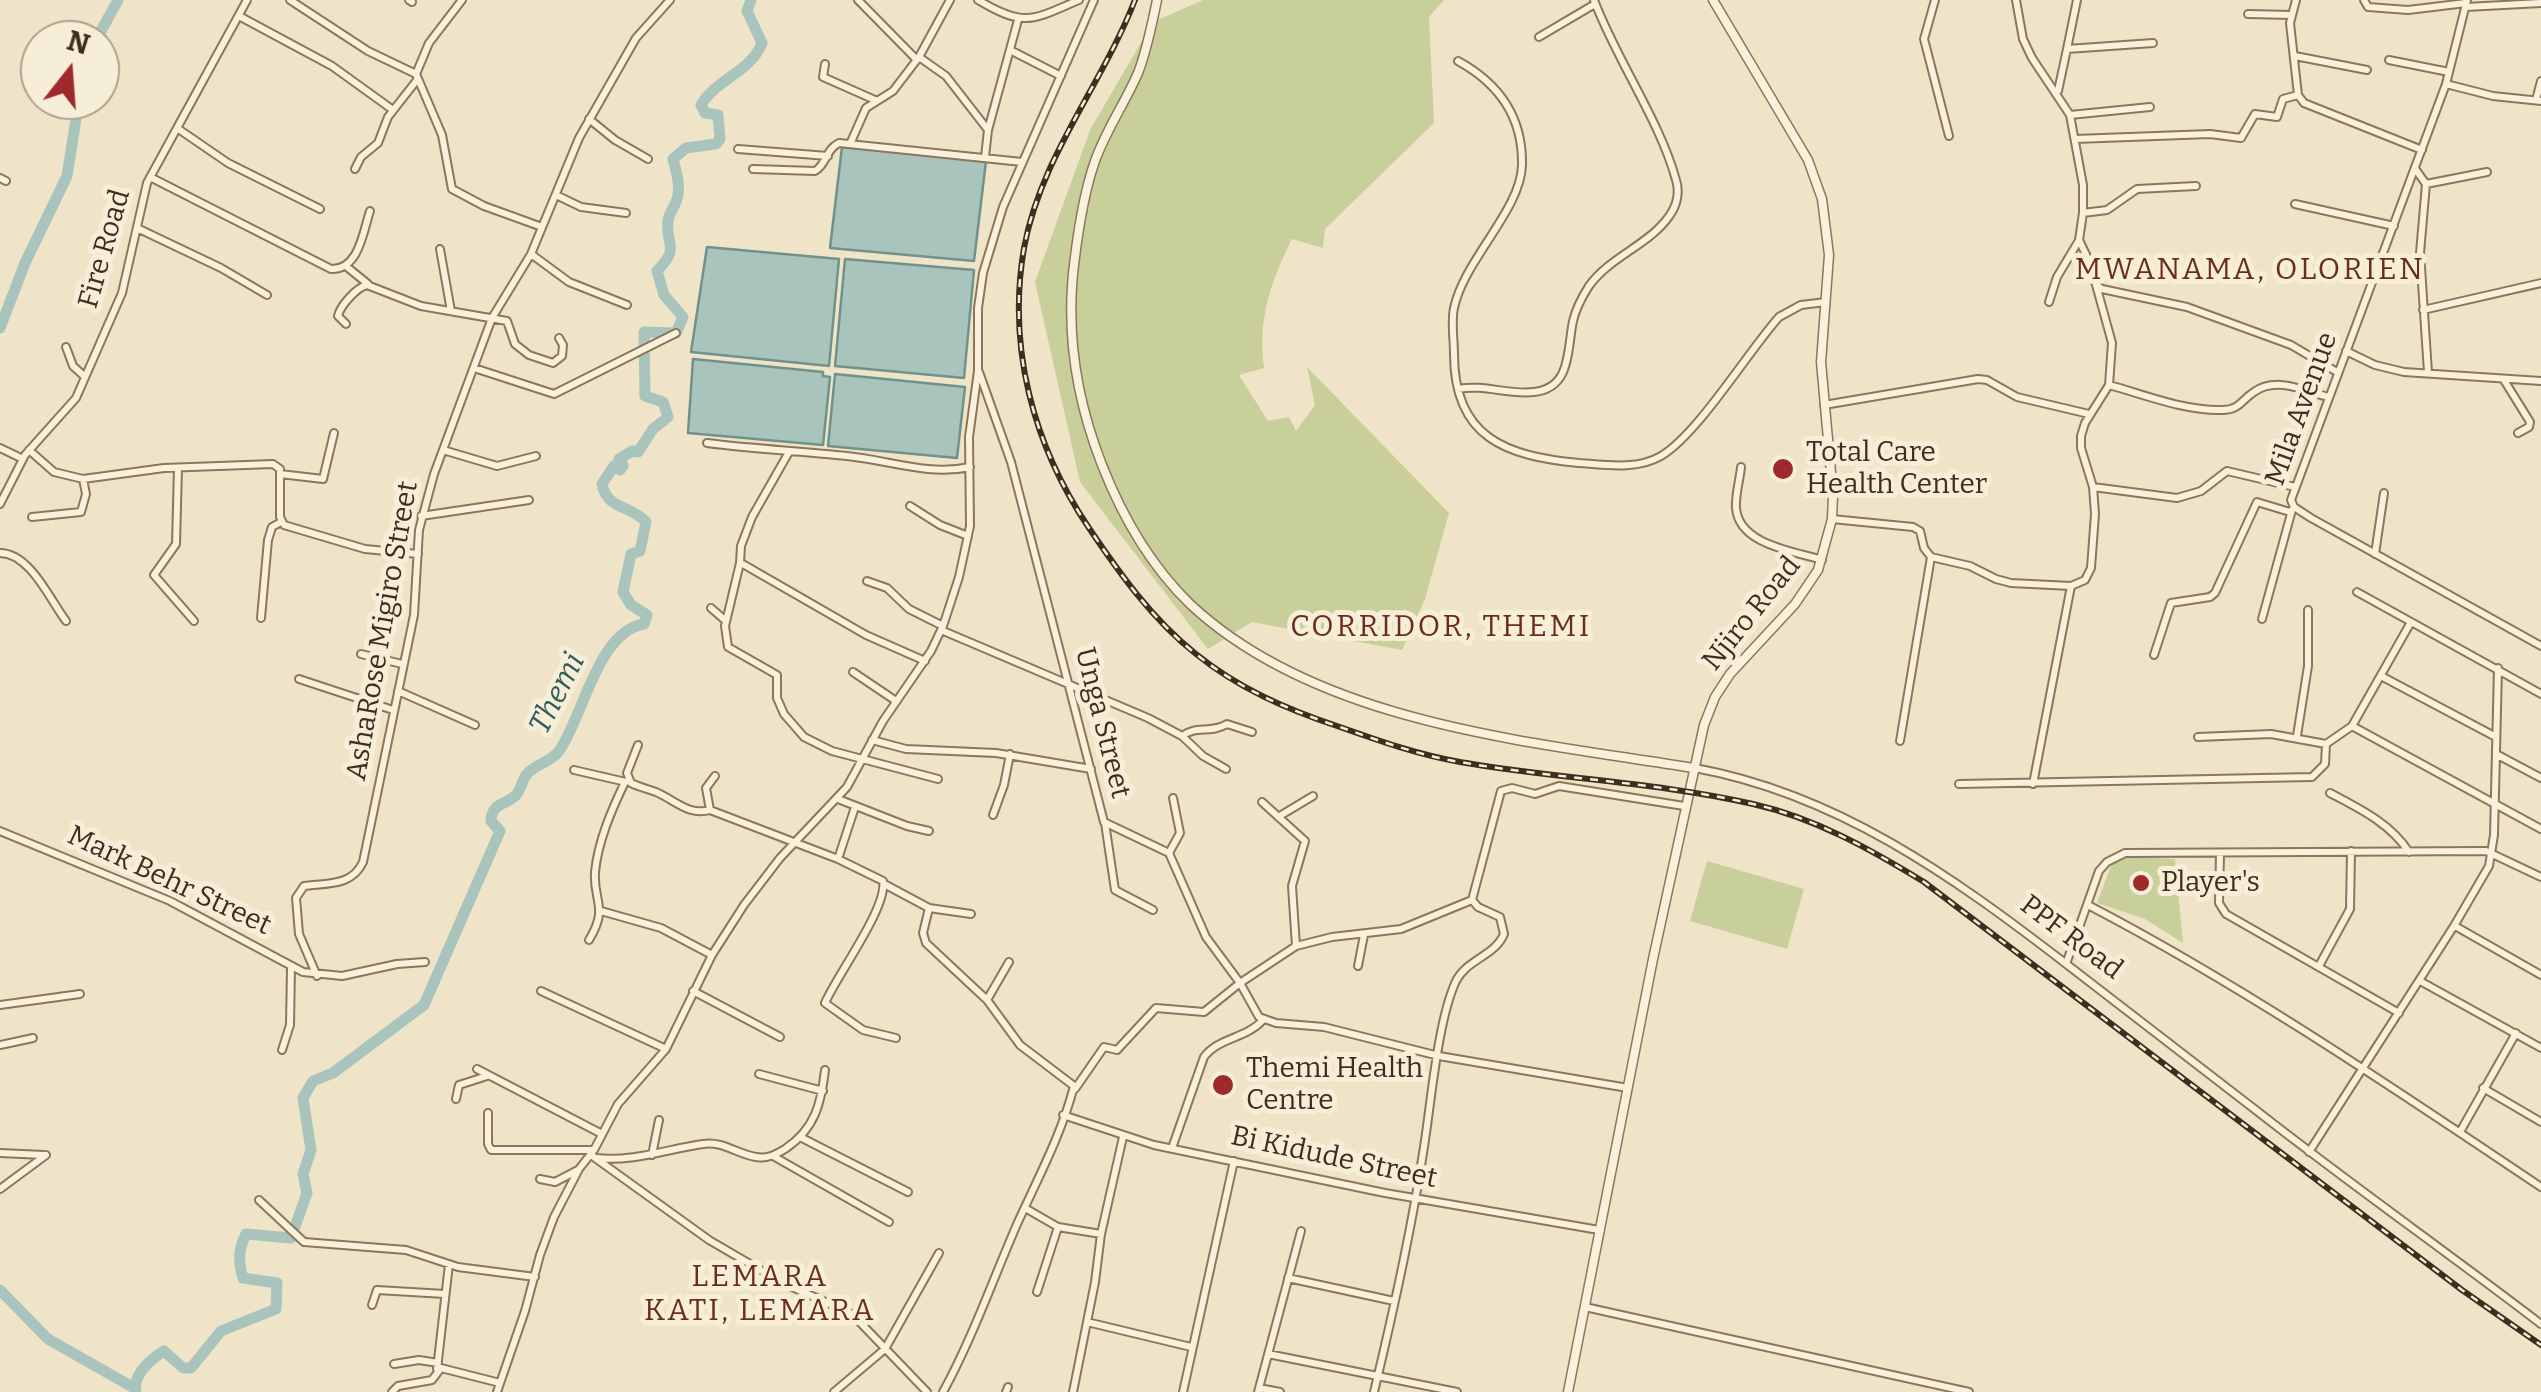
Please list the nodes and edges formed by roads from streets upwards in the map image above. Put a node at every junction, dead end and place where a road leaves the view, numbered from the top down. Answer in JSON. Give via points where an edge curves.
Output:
{"nodes":[{"id":1,"x":247,"y":0,"type":"edge"},
{"id":2,"x":290,"y":0,"type":"edge"},
{"id":3,"x":462,"y":0,"type":"edge"},
{"id":4,"x":670,"y":0,"type":"edge"},
{"id":5,"x":858,"y":0,"type":"edge"},
{"id":6,"x":950,"y":0,"type":"edge"},
{"id":7,"x":978,"y":0,"type":"edge"},
{"id":8,"x":1080,"y":0,"type":"edge"},
{"id":9,"x":1094,"y":0,"type":"edge"},
{"id":10,"x":1157,"y":0,"type":"edge"},
{"id":11,"x":1712,"y":0,"type":"edge"},
{"id":12,"x":1936,"y":0,"type":"edge"},
{"id":13,"x":2016,"y":0,"type":"edge"},
{"id":14,"x":2077,"y":0,"type":"edge"},
{"id":15,"x":2296,"y":0,"type":"edge"},
{"id":16,"x":2364,"y":0,"type":"edge"},
{"id":17,"x":1595,"y":2,"type":"edge"},
{"id":18,"x":2466,"y":3,"type":"edge"},
{"id":19,"x":2541,"y":3,"type":"edge"},
{"id":20,"x":2248,"y":14,"type":"dead end"},
{"id":21,"x":2291,"y":15,"type":"junction"},
{"id":22,"x":239,"y":16,"type":"junction"},
{"id":23,"x":1018,"y":20,"type":"junction"},
{"id":24,"x":1539,"y":37,"type":"dead end"},
{"id":25,"x":2153,"y":43,"type":"dead end"},
{"id":26,"x":2067,"y":49,"type":"junction"},
{"id":27,"x":1010,"y":50,"type":"junction"},
{"id":28,"x":2295,"y":56,"type":"junction"},
{"id":29,"x":918,"y":58,"type":"junction"},
{"id":30,"x":2389,"y":60,"type":"dead end"},
{"id":31,"x":1458,"y":61,"type":"dead end"},
{"id":32,"x":825,"y":64,"type":"dead end"},
{"id":33,"x":2367,"y":70,"type":"dead end"},
{"id":34,"x":2449,"y":72,"type":"junction"},
{"id":35,"x":1061,"y":76,"type":"junction"},
{"id":36,"x":416,"y":77,"type":"junction"},
{"id":37,"x":2541,"y":81,"type":"edge"},
{"id":38,"x":2446,"y":84,"type":"junction"},
{"id":39,"x":2058,"y":92,"type":"junction"},
{"id":40,"x":2298,"y":95,"type":"junction"},
{"id":41,"x":874,"y":100,"type":"junction"},
{"id":42,"x":2539,"y":100,"type":"edge"},
{"id":43,"x":2150,"y":107,"type":"dead end"},
{"id":44,"x":392,"y":110,"type":"junction"},
{"id":45,"x":2070,"y":115,"type":"junction"},
{"id":46,"x":589,"y":118,"type":"junction"},
{"id":47,"x":177,"y":128,"type":"junction"},
{"id":48,"x":988,"y":130,"type":"junction"},
{"id":49,"x":1949,"y":136,"type":"dead end"},
{"id":50,"x":2075,"y":139,"type":"junction"},
{"id":51,"x":850,"y":144,"type":"junction"},
{"id":52,"x":738,"y":150,"type":"dead end"},
{"id":53,"x":2422,"y":150,"type":"junction"},
{"id":54,"x":828,"y":156,"type":"junction"},
{"id":55,"x":985,"y":157,"type":"junction"},
{"id":56,"x":648,"y":159,"type":"dead end"},
{"id":57,"x":1022,"y":162,"type":"junction"},
{"id":58,"x":354,"y":169,"type":"dead end"},
{"id":59,"x":2416,"y":169,"type":"junction"},
{"id":60,"x":753,"y":170,"type":"dead end"},
{"id":61,"x":2488,"y":172,"type":"dead end"},
{"id":62,"x":150,"y":177,"type":"junction"},
{"id":63,"x":2426,"y":184,"type":"junction"},
{"id":64,"x":2196,"y":186,"type":"dead end"},
{"id":65,"x":556,"y":195,"type":"junction"},
{"id":66,"x":2295,"y":204,"type":"dead end"},
{"id":67,"x":320,"y":209,"type":"dead end"},
{"id":68,"x":370,"y":210,"type":"dead end"},
{"id":69,"x":626,"y":213,"type":"dead end"},
{"id":70,"x":2084,"y":214,"type":"junction"},
{"id":71,"x":2394,"y":226,"type":"junction"},
{"id":72,"x":542,"y":227,"type":"junction"},
{"id":73,"x":137,"y":228,"type":"junction"},
{"id":74,"x":2078,"y":240,"type":"junction"},
{"id":75,"x":440,"y":249,"type":"dead end"},
{"id":76,"x":531,"y":254,"type":"junction"},
{"id":77,"x":346,"y":266,"type":"junction"},
{"id":78,"x":2541,"y":283,"type":"edge"},
{"id":79,"x":2094,"y":284,"type":"junction"},
{"id":80,"x":369,"y":285,"type":"junction"},
{"id":81,"x":267,"y":294,"type":"dead end"},
{"id":82,"x":1826,"y":302,"type":"junction"},
{"id":83,"x":2048,"y":302,"type":"dead end"},
{"id":84,"x":627,"y":306,"type":"dead end"},
{"id":85,"x":2422,"y":310,"type":"junction"},
{"id":86,"x":451,"y":311,"type":"junction"},
{"id":87,"x":492,"y":318,"type":"junction"},
{"id":88,"x":346,"y":324,"type":"dead end"},
{"id":89,"x":676,"y":333,"type":"dead end"},
{"id":90,"x":559,"y":338,"type":"dead end"},
{"id":91,"x":66,"y":347,"type":"dead end"},
{"id":92,"x":2346,"y":352,"type":"junction"},
{"id":93,"x":474,"y":368,"type":"junction"},
{"id":94,"x":978,"y":371,"type":"junction"},
{"id":95,"x":2337,"y":372,"type":"junction"},
{"id":96,"x":2428,"y":372,"type":"junction"},
{"id":97,"x":84,"y":376,"type":"junction"},
{"id":98,"x":2504,"y":379,"type":"junction"},
{"id":99,"x":2541,"y":381,"type":"edge"},
{"id":100,"x":2109,"y":385,"type":"junction"},
{"id":101,"x":1458,"y":390,"type":"junction"},
{"id":102,"x":2328,"y":398,"type":"junction"},
{"id":103,"x":1824,"y":406,"type":"junction"},
{"id":104,"x":2090,"y":414,"type":"junction"},
{"id":105,"x":334,"y":433,"type":"dead end"},
{"id":106,"x":2518,"y":433,"type":"dead end"},
{"id":107,"x":707,"y":442,"type":"dead end"},
{"id":108,"x":0,"y":448,"type":"edge"},
{"id":109,"x":29,"y":450,"type":"junction"},
{"id":110,"x":443,"y":450,"type":"junction"},
{"id":111,"x":789,"y":452,"type":"junction"},
{"id":112,"x":536,"y":456,"type":"dead end"},
{"id":113,"x":22,"y":459,"type":"junction"},
{"id":114,"x":970,"y":467,"type":"junction"},
{"id":115,"x":1741,"y":467,"type":"dead end"},
{"id":116,"x":178,"y":468,"type":"junction"},
{"id":117,"x":280,"y":474,"type":"junction"},
{"id":118,"x":83,"y":479,"type":"junction"},
{"id":119,"x":2093,"y":487,"type":"junction"},
{"id":120,"x":2295,"y":487,"type":"junction"},
{"id":121,"x":2384,"y":494,"type":"dead end"},
{"id":122,"x":529,"y":500,"type":"dead end"},
{"id":123,"x":0,"y":504,"type":"edge"},
{"id":124,"x":910,"y":506,"type":"dead end"},
{"id":125,"x":2292,"y":509,"type":"junction"},
{"id":126,"x":421,"y":516,"type":"junction"},
{"id":127,"x":32,"y":517,"type":"dead end"},
{"id":128,"x":1832,"y":520,"type":"junction"},
{"id":129,"x":280,"y":522,"type":"junction"},
{"id":130,"x":968,"y":536,"type":"junction"},
{"id":131,"x":0,"y":553,"type":"edge"},
{"id":132,"x":418,"y":554,"type":"junction"},
{"id":133,"x":2375,"y":554,"type":"junction"},
{"id":134,"x":1931,"y":558,"type":"junction"},
{"id":135,"x":1822,"y":560,"type":"junction"},
{"id":136,"x":740,"y":563,"type":"junction"},
{"id":137,"x":867,"y":581,"type":"dead end"},
{"id":138,"x":2071,"y":586,"type":"junction"},
{"id":139,"x":2357,"y":592,"type":"dead end"},
{"id":140,"x":710,"y":608,"type":"dead end"},
{"id":141,"x":2308,"y":610,"type":"dead end"},
{"id":142,"x":261,"y":618,"type":"dead end"},
{"id":143,"x":2262,"y":619,"type":"dead end"},
{"id":144,"x":66,"y":621,"type":"dead end"},
{"id":145,"x":194,"y":621,"type":"dead end"},
{"id":146,"x":726,"y":621,"type":"junction"},
{"id":147,"x":2411,"y":622,"type":"junction"},
{"id":148,"x":942,"y":628,"type":"junction"},
{"id":149,"x":2541,"y":646,"type":"edge"},
{"id":150,"x":361,"y":654,"type":"dead end"},
{"id":151,"x":2154,"y":655,"type":"dead end"},
{"id":152,"x":925,"y":660,"type":"junction"},
{"id":153,"x":402,"y":664,"type":"junction"},
{"id":154,"x":2498,"y":668,"type":"junction"},
{"id":155,"x":853,"y":672,"type":"dead end"},
{"id":156,"x":2381,"y":676,"type":"junction"},
{"id":157,"x":299,"y":679,"type":"dead end"},
{"id":158,"x":1068,"y":683,"type":"junction"},
{"id":159,"x":398,"y":691,"type":"junction"},
{"id":160,"x":2541,"y":694,"type":"edge"},
{"id":161,"x":896,"y":700,"type":"junction"},
{"id":162,"x":393,"y":710,"type":"junction"},
{"id":163,"x":475,"y":725,"type":"dead end"},
{"id":164,"x":2352,"y":726,"type":"junction"},
{"id":165,"x":1252,"y":732,"type":"dead end"},
{"id":166,"x":1182,"y":736,"type":"junction"},
{"id":167,"x":2297,"y":736,"type":"junction"},
{"id":168,"x":2198,"y":737,"type":"dead end"},
{"id":169,"x":2496,"y":737,"type":"junction"},
{"id":170,"x":872,"y":740,"type":"junction"},
{"id":171,"x":1900,"y":741,"type":"dead end"},
{"id":172,"x":2326,"y":744,"type":"junction"},
{"id":173,"x":638,"y":745,"type":"dead end"},
{"id":174,"x":1010,"y":754,"type":"junction"},
{"id":175,"x":2496,"y":754,"type":"junction"},
{"id":176,"x":863,"y":757,"type":"junction"},
{"id":177,"x":1694,"y":768,"type":"junction"},
{"id":178,"x":1091,"y":769,"type":"junction"},
{"id":179,"x":1226,"y":769,"type":"dead end"},
{"id":180,"x":574,"y":770,"type":"dead end"},
{"id":181,"x":715,"y":776,"type":"dead end"},
{"id":182,"x":2541,"y":778,"type":"edge"},
{"id":183,"x":938,"y":779,"type":"dead end"},
{"id":184,"x":628,"y":782,"type":"junction"},
{"id":185,"x":1959,"y":784,"type":"dead end"},
{"id":186,"x":2033,"y":784,"type":"junction"},
{"id":187,"x":2330,"y":793,"type":"dead end"},
{"id":188,"x":1313,"y":796,"type":"dead end"},
{"id":189,"x":1173,"y":798,"type":"dead end"},
{"id":190,"x":838,"y":799,"type":"junction"},
{"id":191,"x":1262,"y":802,"type":"dead end"},
{"id":192,"x":2494,"y":804,"type":"junction"},
{"id":193,"x":1684,"y":806,"type":"junction"},
{"id":194,"x":855,"y":807,"type":"junction"},
{"id":195,"x":710,"y":810,"type":"junction"},
{"id":196,"x":993,"y":815,"type":"dead end"},
{"id":197,"x":1278,"y":817,"type":"junction"},
{"id":198,"x":1104,"y":822,"type":"junction"},
{"id":199,"x":2541,"y":829,"type":"edge"},
{"id":200,"x":0,"y":831,"type":"edge"},
{"id":201,"x":928,"y":831,"type":"dead end"},
{"id":202,"x":794,"y":844,"type":"junction"},
{"id":203,"x":2220,"y":852,"type":"junction"},
{"id":204,"x":2351,"y":852,"type":"junction"},
{"id":205,"x":2410,"y":852,"type":"junction"},
{"id":206,"x":2493,"y":852,"type":"junction"},
{"id":207,"x":1169,"y":853,"type":"junction"},
{"id":208,"x":838,"y":860,"type":"junction"},
{"id":209,"x":2541,"y":877,"type":"edge"},
{"id":210,"x":884,"y":885,"type":"junction"},
{"id":211,"x":1472,"y":900,"type":"junction"},
{"id":212,"x":2088,"y":904,"type":"junction"},
{"id":213,"x":929,"y":908,"type":"junction"},
{"id":214,"x":1153,"y":910,"type":"dead end"},
{"id":215,"x":601,"y":911,"type":"junction"},
{"id":216,"x":971,"y":914,"type":"dead end"},
{"id":217,"x":2454,"y":926,"type":"junction"},
{"id":218,"x":1364,"y":934,"type":"junction"},
{"id":219,"x":589,"y":940,"type":"dead end"},
{"id":220,"x":1296,"y":946,"type":"junction"},
{"id":221,"x":712,"y":955,"type":"junction"},
{"id":222,"x":426,"y":962,"type":"dead end"},
{"id":223,"x":1009,"y":962,"type":"dead end"},
{"id":224,"x":2066,"y":964,"type":"junction"},
{"id":225,"x":1358,"y":966,"type":"dead end"},
{"id":226,"x":2319,"y":966,"type":"junction"},
{"id":227,"x":291,"y":968,"type":"junction"},
{"id":228,"x":2541,"y":975,"type":"edge"},
{"id":229,"x":317,"y":976,"type":"junction"},
{"id":230,"x":2419,"y":981,"type":"junction"},
{"id":231,"x":1240,"y":983,"type":"junction"},
{"id":232,"x":541,"y":991,"type":"dead end"},
{"id":233,"x":693,"y":991,"type":"junction"},
{"id":234,"x":80,"y":994,"type":"dead end"},
{"id":235,"x":988,"y":1000,"type":"junction"},
{"id":236,"x":0,"y":1004,"type":"edge"},
{"id":237,"x":2399,"y":1013,"type":"junction"},
{"id":238,"x":1263,"y":1019,"type":"junction"},
{"id":239,"x":2516,"y":1034,"type":"junction"},
{"id":240,"x":780,"y":1037,"type":"dead end"},
{"id":241,"x":33,"y":1038,"type":"dead end"},
{"id":242,"x":896,"y":1038,"type":"dead end"},
{"id":243,"x":0,"y":1045,"type":"edge"},
{"id":244,"x":2541,"y":1048,"type":"edge"},
{"id":245,"x":666,"y":1049,"type":"junction"},
{"id":246,"x":282,"y":1050,"type":"dead end"},
{"id":247,"x":1439,"y":1056,"type":"junction"},
{"id":248,"x":2365,"y":1068,"type":"junction"},
{"id":249,"x":477,"y":1069,"type":"dead end"},
{"id":250,"x":825,"y":1070,"type":"dead end"},
{"id":251,"x":759,"y":1074,"type":"dead end"},
{"id":252,"x":488,"y":1076,"type":"junction"},
{"id":253,"x":1628,"y":1088,"type":"junction"},
{"id":254,"x":2483,"y":1088,"type":"junction"},
{"id":255,"x":822,"y":1091,"type":"junction"},
{"id":256,"x":1073,"y":1092,"type":"junction"},
{"id":257,"x":456,"y":1099,"type":"dead end"},
{"id":258,"x":488,"y":1112,"type":"dead end"},
{"id":259,"x":1063,"y":1115,"type":"junction"},
{"id":260,"x":659,"y":1120,"type":"dead end"},
{"id":261,"x":2541,"y":1122,"type":"edge"},
{"id":262,"x":2460,"y":1132,"type":"junction"},
{"id":263,"x":602,"y":1134,"type":"junction"},
{"id":264,"x":1124,"y":1137,"type":"junction"},
{"id":265,"x":800,"y":1138,"type":"junction"},
{"id":266,"x":1172,"y":1148,"type":"junction"},
{"id":267,"x":0,"y":1152,"type":"edge"},
{"id":268,"x":2309,"y":1152,"type":"junction"},
{"id":269,"x":593,"y":1154,"type":"junction"},
{"id":270,"x":652,"y":1155,"type":"junction"},
{"id":271,"x":774,"y":1156,"type":"junction"},
{"id":272,"x":1234,"y":1161,"type":"junction"},
{"id":273,"x":579,"y":1170,"type":"junction"},
{"id":274,"x":540,"y":1179,"type":"dead end"},
{"id":275,"x":2541,"y":1186,"type":"edge"},
{"id":276,"x":0,"y":1189,"type":"edge"},
{"id":277,"x":908,"y":1192,"type":"dead end"},
{"id":278,"x":1416,"y":1198,"type":"junction"},
{"id":279,"x":259,"y":1200,"type":"dead end"},
{"id":280,"x":1025,"y":1208,"type":"junction"},
{"id":281,"x":889,"y":1222,"type":"dead end"},
{"id":282,"x":1058,"y":1227,"type":"junction"},
{"id":283,"x":1599,"y":1230,"type":"junction"},
{"id":284,"x":1301,"y":1231,"type":"dead end"},
{"id":285,"x":1101,"y":1234,"type":"junction"},
{"id":286,"x":938,"y":1253,"type":"dead end"},
{"id":287,"x":448,"y":1264,"type":"junction"},
{"id":288,"x":534,"y":1276,"type":"junction"},
{"id":289,"x":1288,"y":1278,"type":"junction"},
{"id":290,"x":1037,"y":1292,"type":"dead end"},
{"id":291,"x":445,"y":1294,"type":"junction"},
{"id":292,"x":1394,"y":1301,"type":"junction"},
{"id":293,"x":372,"y":1305,"type":"dead end"},
{"id":294,"x":1585,"y":1307,"type":"junction"},
{"id":295,"x":1087,"y":1322,"type":"junction"},
{"id":296,"x":2541,"y":1324,"type":"edge"},
{"id":297,"x":1191,"y":1347,"type":"junction"},
{"id":298,"x":884,"y":1349,"type":"junction"},
{"id":299,"x":1268,"y":1354,"type":"junction"},
{"id":300,"x":394,"y":1364,"type":"dead end"},
{"id":301,"x":438,"y":1366,"type":"junction"},
{"id":302,"x":1378,"y":1376,"type":"junction"},
{"id":303,"x":500,"y":1383,"type":"junction"},
{"id":304,"x":1259,"y":1390,"type":"edge"},
{"id":305,"x":392,"y":1392,"type":"edge"},
{"id":306,"x":497,"y":1392,"type":"edge"},
{"id":307,"x":834,"y":1392,"type":"edge"},
{"id":308,"x":927,"y":1392,"type":"edge"},
{"id":309,"x":944,"y":1392,"type":"edge"},
{"id":310,"x":1072,"y":1392,"type":"edge"},
{"id":311,"x":1183,"y":1392,"type":"edge"},
{"id":312,"x":1280,"y":1392,"type":"edge"},
{"id":313,"x":1374,"y":1392,"type":"edge"},
{"id":314,"x":1457,"y":1392,"type":"edge"},
{"id":315,"x":1568,"y":1392,"type":"edge"},
{"id":316,"x":1970,"y":1392,"type":"edge"}],
"edges":[{"from":1,"to":22,"type":"street","name":"Fire Road"},
{"from":2,"to":36,"type":"street"},
{"from":3,"to":36,"type":"street","via":[[429,43]]},
{"from":4,"to":46,"type":"street","name":"AshaRose Migiro Street","via":[[636,38]]},
{"from":5,"to":29,"type":"street"},
{"from":6,"to":29,"type":"street"},
{"from":7,"to":23,"type":"street"},
{"from":8,"to":23,"type":"street"},
{"from":9,"to":35,"type":"street"},
{"from":10,"to":177,"type":"street","via":[[1137,74],[1088,184],[1072,298],[1079,396],[1092,440],[1120,509],[1148,554],[1191,604],[1236,640],[1359,700],[1478,731]]},
{"from":11,"to":82,"type":"street","name":"Njiro Road","via":[[1808,160],[1827,224]]},
{"from":12,"to":49,"type":"street","via":[[1924,39]]},
{"from":13,"to":39,"type":"street","via":[[2023,39]]},
{"from":14,"to":26,"type":"street"},
{"from":15,"to":21,"type":"street"},
{"from":16,"to":18,"type":"street","via":[[2371,8],[2408,10]]},
{"from":17,"to":24,"type":"street"},
{"from":17,"to":101,"type":"street","via":[[1666,155],[1677,198],[1652,234],[1588,288],[1558,382],[1537,392]]},
{"from":18,"to":19,"type":"street"},
{"from":18,"to":34,"type":"street","name":"Mila Avenue"},
{"from":20,"to":21,"type":"street"},
{"from":21,"to":28,"type":"street"},
{"from":22,"to":44,"type":"street","via":[[332,66]]},
{"from":22,"to":47,"type":"street","name":"Fire Road"},
{"from":23,"to":27,"type":"street"},
{"from":25,"to":26,"type":"street"},
{"from":26,"to":39,"type":"street"},
{"from":27,"to":35,"type":"street"},
{"from":27,"to":48,"type":"street"},
{"from":28,"to":33,"type":"street"},
{"from":28,"to":40,"type":"street"},
{"from":29,"to":41,"type":"street","via":[[893,91]]},
{"from":29,"to":48,"type":"street","via":[[946,76]]},
{"from":30,"to":34,"type":"street"},
{"from":31,"to":101,"type":"street","via":[[1494,85],[1506,102],[1522,166],[1513,196],[1454,306]]},
{"from":32,"to":41,"type":"street","via":[[822,77]]},
{"from":34,"to":38,"type":"street","name":"Mila Avenue"},
{"from":35,"to":57,"type":"street"},
{"from":36,"to":44,"type":"street"},
{"from":36,"to":72,"type":"street","via":[[442,135],[452,189]]},
{"from":37,"to":42,"type":"street"},
{"from":38,"to":42,"type":"street"},
{"from":38,"to":53,"type":"street","name":"Mila Avenue"},
{"from":39,"to":45,"type":"street"},
{"from":40,"to":50,"type":"street","via":[[2282,99],[2277,116],[2254,114],[2241,138]]},
{"from":40,"to":53,"type":"street","via":[[2309,106]]},
{"from":41,"to":51,"type":"street"},
{"from":43,"to":45,"type":"street"},
{"from":44,"to":58,"type":"street","via":[[378,143]]},
{"from":45,"to":50,"type":"street"},
{"from":46,"to":56,"type":"street"},
{"from":46,"to":65,"type":"street","name":"AshaRose Migiro Street"},
{"from":47,"to":62,"type":"street","name":"Fire Road"},
{"from":47,"to":67,"type":"street","via":[[228,163]]},
{"from":48,"to":55,"type":"street"},
{"from":50,"to":70,"type":"street"},
{"from":51,"to":54,"type":"street","via":[[836,144]]},
{"from":51,"to":55,"type":"street"},
{"from":52,"to":54,"type":"street"},
{"from":53,"to":59,"type":"street","name":"Mila Avenue"},
{"from":54,"to":60,"type":"street","via":[[815,171]]},
{"from":55,"to":57,"type":"street"},
{"from":57,"to":94,"type":"street","via":[[981,284]]},
{"from":59,"to":63,"type":"street"},
{"from":59,"to":71,"type":"street","name":"Mila Avenue"},
{"from":61,"to":63,"type":"street"},
{"from":62,"to":73,"type":"street","name":"Fire Road"},
{"from":62,"to":77,"type":"street","via":[[330,270]]},
{"from":63,"to":85,"type":"street"},
{"from":64,"to":70,"type":"street","via":[[2137,189],[2107,210]]},
{"from":65,"to":69,"type":"street","via":[[581,207]]},
{"from":65,"to":72,"type":"street","name":"AshaRose Migiro Street"},
{"from":66,"to":71,"type":"street"},
{"from":68,"to":77,"type":"street"},
{"from":70,"to":74,"type":"street"},
{"from":71,"to":92,"type":"street","name":"Mila Avenue"},
{"from":72,"to":76,"type":"street","name":"AshaRose Migiro Street"},
{"from":73,"to":81,"type":"street"},
{"from":73,"to":97,"type":"street","name":"Fire Road","via":[[122,293]]},
{"from":74,"to":79,"type":"street"},
{"from":74,"to":83,"type":"street"},
{"from":75,"to":86,"type":"street"},
{"from":76,"to":84,"type":"street","via":[[570,282]]},
{"from":76,"to":87,"type":"street","name":"AshaRose Migiro Street"},
{"from":77,"to":80,"type":"street"},
{"from":78,"to":85,"type":"street"},
{"from":79,"to":95,"type":"street","via":[[2187,307],[2291,345]]},
{"from":79,"to":100,"type":"street","via":[[2112,343]]},
{"from":80,"to":86,"type":"street"},
{"from":80,"to":88,"type":"street","via":[[339,310]]},
{"from":82,"to":101,"type":"street","via":[[1779,317],[1685,434],[1647,462],[1604,465],[1521,455],[1476,427]]},
{"from":82,"to":103,"type":"street","name":"Njiro Road"},
{"from":85,"to":96,"type":"street"},
{"from":86,"to":87,"type":"street"},
{"from":87,"to":90,"type":"street","via":[[507,320],[514,344],[544,360],[560,361]]},
{"from":87,"to":93,"type":"street","name":"AshaRose Migiro Street"},
{"from":89,"to":93,"type":"street","via":[[554,394]]},
{"from":91,"to":97,"type":"street"},
{"from":92,"to":95,"type":"street","name":"Mila Avenue"},
{"from":92,"to":96,"type":"street","via":[[2394,370]]},
{"from":93,"to":110,"type":"street","name":"AshaRose Migiro Street"},
{"from":94,"to":114,"type":"street"},
{"from":94,"to":158,"type":"street","name":"Unga Street","via":[[1011,462]]},
{"from":95,"to":102,"type":"street","name":"Mila Avenue"},
{"from":96,"to":98,"type":"street"},
{"from":97,"to":109,"type":"street","name":"Fire Road","via":[[69,409]]},
{"from":98,"to":99,"type":"street"},
{"from":98,"to":106,"type":"street","via":[[2530,422]]},
{"from":100,"to":102,"type":"street","via":[[2200,409],[2240,407],[2268,385]]},
{"from":100,"to":104,"type":"street"},
{"from":102,"to":120,"type":"street","name":"Mila Avenue"},
{"from":103,"to":104,"type":"street","via":[[1978,379],[2016,397]]},
{"from":103,"to":128,"type":"street","name":"Njiro Road"},
{"from":104,"to":119,"type":"street","via":[[2080,448]]},
{"from":105,"to":117,"type":"street","via":[[322,479]]},
{"from":107,"to":111,"type":"street"},
{"from":108,"to":113,"type":"street"},
{"from":109,"to":113,"type":"street","name":"Fire Road"},
{"from":109,"to":118,"type":"street","via":[[54,472]]},
{"from":110,"to":112,"type":"street","via":[[497,466]]},
{"from":110,"to":126,"type":"street","name":"AshaRose Migiro Street"},
{"from":111,"to":114,"type":"street","via":[[946,471]]},
{"from":111,"to":136,"type":"street","via":[[752,517]]},
{"from":113,"to":123,"type":"street","name":"Fire Road"},
{"from":114,"to":130,"type":"street"},
{"from":115,"to":135,"type":"street","via":[[1736,507],[1745,527],[1755,538]]},
{"from":116,"to":117,"type":"street","via":[[266,463],[278,466]]},
{"from":116,"to":118,"type":"street"},
{"from":116,"to":145,"type":"street","via":[[176,544],[154,575]]},
{"from":117,"to":129,"type":"street"},
{"from":118,"to":127,"type":"street","via":[[82,512]]},
{"from":119,"to":120,"type":"street","via":[[2178,498],[2227,471]]},
{"from":119,"to":138,"type":"street","via":[[2091,568]]},
{"from":120,"to":125,"type":"street","name":"Mila Avenue"},
{"from":121,"to":133,"type":"street"},
{"from":122,"to":126,"type":"street"},
{"from":124,"to":130,"type":"street"},
{"from":125,"to":133,"type":"street","name":"Mila Avenue"},
{"from":125,"to":143,"type":"street"},
{"from":125,"to":151,"type":"street","via":[[2256,502],[2215,593],[2171,604]]},
{"from":126,"to":132,"type":"street","name":"AshaRose Migiro Street"},
{"from":128,"to":134,"type":"street","via":[[1918,529]]},
{"from":128,"to":135,"type":"street","name":"Njiro Road"},
{"from":129,"to":132,"type":"street","via":[[335,542]]},
{"from":129,"to":142,"type":"street","via":[[268,540]]},
{"from":130,"to":148,"type":"street"},
{"from":131,"to":144,"type":"street","via":[[23,563]]},
{"from":132,"to":153,"type":"street","name":"AshaRose Migiro Street"},
{"from":133,"to":149,"type":"street","name":"Mila Avenue"},
{"from":134,"to":138,"type":"street","via":[[1996,579]]},
{"from":134,"to":171,"type":"street"},
{"from":135,"to":177,"type":"street","name":"Njiro Road","via":[[1795,604],[1714,698]]},
{"from":136,"to":146,"type":"street"},
{"from":136,"to":152,"type":"street","via":[[866,635]]},
{"from":137,"to":148,"type":"street"},
{"from":138,"to":186,"type":"street"},
{"from":139,"to":147,"type":"street"},
{"from":140,"to":146,"type":"street"},
{"from":141,"to":167,"type":"street"},
{"from":146,"to":176,"type":"street","via":[[728,647],[776,676],[777,698],[798,732],[822,747]]},
{"from":147,"to":154,"type":"street"},
{"from":147,"to":156,"type":"street"},
{"from":148,"to":152,"type":"street"},
{"from":148,"to":158,"type":"street"},
{"from":150,"to":153,"type":"street"},
{"from":152,"to":161,"type":"street"},
{"from":153,"to":159,"type":"street","name":"AshaRose Migiro Street"},
{"from":154,"to":160,"type":"street"},
{"from":154,"to":169,"type":"street"},
{"from":155,"to":161,"type":"street"},
{"from":156,"to":164,"type":"street"},
{"from":156,"to":169,"type":"street"},
{"from":157,"to":162,"type":"street"},
{"from":158,"to":166,"type":"street"},
{"from":158,"to":178,"type":"street","name":"Unga Street"},
{"from":159,"to":162,"type":"street","name":"AshaRose Migiro Street"},
{"from":159,"to":163,"type":"street"},
{"from":161,"to":170,"type":"street"},
{"from":162,"to":229,"type":"street","name":"AshaRose Migiro Street","via":[[357,874],[304,886],[296,898],[298,934]]},
{"from":164,"to":172,"type":"street"},
{"from":164,"to":192,"type":"street"},
{"from":165,"to":166,"type":"street","via":[[1227,724]]},
{"from":166,"to":179,"type":"street"},
{"from":167,"to":168,"type":"street"},
{"from":167,"to":172,"type":"street"},
{"from":169,"to":175,"type":"street"},
{"from":170,"to":174,"type":"street","via":[[906,749]]},
{"from":170,"to":176,"type":"street"},
{"from":172,"to":186,"type":"street","via":[[2325,764],[2312,776]]},
{"from":173,"to":184,"type":"street"},
{"from":174,"to":178,"type":"street"},
{"from":174,"to":196,"type":"street"},
{"from":175,"to":182,"type":"street"},
{"from":175,"to":192,"type":"street"},
{"from":176,"to":183,"type":"street"},
{"from":176,"to":190,"type":"street"},
{"from":177,"to":193,"type":"street","name":"Njiro Road"},
{"from":177,"to":224,"type":"street","name":"PPF Road","via":[[1831,810],[1946,874]]},
{"from":178,"to":198,"type":"street","name":"Unga Street"},
{"from":180,"to":184,"type":"street"},
{"from":181,"to":195,"type":"street","via":[[706,788]]},
{"from":184,"to":195,"type":"street","via":[[693,812]]},
{"from":184,"to":215,"type":"street","via":[[596,864]]},
{"from":185,"to":186,"type":"street"},
{"from":187,"to":205,"type":"street","via":[[2380,821]]},
{"from":188,"to":197,"type":"street"},
{"from":189,"to":207,"type":"street","via":[[1180,834]]},
{"from":190,"to":194,"type":"street"},
{"from":190,"to":202,"type":"street"},
{"from":191,"to":197,"type":"street"},
{"from":192,"to":199,"type":"street"},
{"from":192,"to":206,"type":"street"},
{"from":193,"to":211,"type":"street","via":[[1559,786],[1534,794],[1502,789]]},
{"from":193,"to":253,"type":"street","name":"Njiro Road"},
{"from":194,"to":201,"type":"street"},
{"from":194,"to":208,"type":"street"},
{"from":195,"to":202,"type":"street"},
{"from":197,"to":220,"type":"street","via":[[1304,842],[1292,886]]},
{"from":198,"to":207,"type":"street","name":"Unga Street"},
{"from":198,"to":214,"type":"street","via":[[1115,890]]},
{"from":200,"to":227,"type":"street","name":"Mark Behr Street","via":[[170,901]]},
{"from":202,"to":208,"type":"street"},
{"from":202,"to":221,"type":"street"},
{"from":203,"to":204,"type":"street"},
{"from":203,"to":212,"type":"street","via":[[2116,856],[2100,871]]},
{"from":203,"to":226,"type":"street","via":[[2219,902],[2226,914]]},
{"from":204,"to":205,"type":"street"},
{"from":204,"to":226,"type":"street","via":[[2350,909]]},
{"from":205,"to":206,"type":"street"},
{"from":206,"to":209,"type":"street"},
{"from":206,"to":217,"type":"street"},
{"from":207,"to":231,"type":"street","via":[[1206,937]]},
{"from":208,"to":210,"type":"street"},
{"from":210,"to":213,"type":"street"},
{"from":210,"to":242,"type":"street","via":[[876,914],[825,1001],[863,1030]]},
{"from":211,"to":218,"type":"street","via":[[1401,929]]},
{"from":211,"to":247,"type":"street","via":[[1500,916],[1504,934],[1456,980]]},
{"from":212,"to":224,"type":"street"},
{"from":212,"to":248,"type":"street"},
{"from":213,"to":216,"type":"street"},
{"from":213,"to":235,"type":"street","via":[[924,938]]},
{"from":215,"to":219,"type":"street"},
{"from":215,"to":221,"type":"street","via":[[676,934]]},
{"from":217,"to":228,"type":"street"},
{"from":217,"to":230,"type":"street"},
{"from":218,"to":220,"type":"street"},
{"from":218,"to":225,"type":"street"},
{"from":220,"to":231,"type":"street"},
{"from":221,"to":233,"type":"street"},
{"from":222,"to":229,"type":"street"},
{"from":223,"to":235,"type":"street"},
{"from":224,"to":268,"type":"street","name":"PPF Road"},
{"from":226,"to":237,"type":"street"},
{"from":227,"to":229,"type":"street","name":"Mark Behr Street"},
{"from":227,"to":246,"type":"street","via":[[290,1025]]},
{"from":230,"to":237,"type":"street"},
{"from":230,"to":239,"type":"street"},
{"from":231,"to":238,"type":"street"},
{"from":231,"to":256,"type":"street","via":[[1204,1012],[1150,1012],[1117,1050],[1103,1048]]},
{"from":232,"to":245,"type":"street"},
{"from":233,"to":240,"type":"street"},
{"from":233,"to":245,"type":"street"},
{"from":234,"to":236,"type":"street"},
{"from":235,"to":256,"type":"street","via":[[1020,1045],[1073,1082]]},
{"from":237,"to":248,"type":"street"},
{"from":238,"to":247,"type":"street"},
{"from":238,"to":266,"type":"street","via":[[1247,1034],[1210,1048]]},
{"from":239,"to":244,"type":"street"},
{"from":239,"to":254,"type":"street"},
{"from":241,"to":243,"type":"street"},
{"from":245,"to":263,"type":"street","via":[[622,1098]]},
{"from":247,"to":253,"type":"street"},
{"from":247,"to":278,"type":"street"},
{"from":248,"to":262,"type":"street"},
{"from":248,"to":268,"type":"street"},
{"from":249,"to":252,"type":"street"},
{"from":250,"to":255,"type":"street"},
{"from":251,"to":255,"type":"street"},
{"from":252,"to":257,"type":"street","via":[[459,1085]]},
{"from":252,"to":263,"type":"street"},
{"from":253,"to":283,"type":"street","name":"Njiro Road"},
{"from":254,"to":261,"type":"street"},
{"from":254,"to":262,"type":"street"},
{"from":255,"to":265,"type":"street","via":[[814,1120]]},
{"from":256,"to":259,"type":"street"},
{"from":258,"to":269,"type":"street","via":[[492,1150]]},
{"from":259,"to":264,"type":"street","name":"Bi Kidude Street"},
{"from":259,"to":280,"type":"street"},
{"from":260,"to":270,"type":"street"},
{"from":262,"to":275,"type":"street"},
{"from":263,"to":269,"type":"street"},
{"from":264,"to":266,"type":"street","name":"Bi Kidude Street"},
{"from":264,"to":285,"type":"street"},
{"from":265,"to":271,"type":"street"},
{"from":265,"to":277,"type":"street"},
{"from":266,"to":272,"type":"street","name":"Bi Kidude Street"},
{"from":267,"to":276,"type":"street","via":[[46,1156]]},
{"from":268,"to":296,"type":"street","name":"PPF Road"},
{"from":269,"to":270,"type":"street","via":[[612,1160]]},
{"from":269,"to":273,"type":"street"},
{"from":269,"to":298,"type":"street","via":[[710,1240],[852,1314]]},
{"from":270,"to":271,"type":"street","via":[[710,1144]]},
{"from":271,"to":281,"type":"street"},
{"from":272,"to":278,"type":"street","name":"Bi Kidude Street"},
{"from":272,"to":297,"type":"street"},
{"from":273,"to":274,"type":"street","via":[[554,1182]]},
{"from":273,"to":288,"type":"street"},
{"from":278,"to":283,"type":"street","name":"Bi Kidude Street"},
{"from":278,"to":292,"type":"street"},
{"from":279,"to":287,"type":"street","via":[[304,1242],[406,1250]]},
{"from":280,"to":282,"type":"street"},
{"from":280,"to":309,"type":"street"},
{"from":282,"to":285,"type":"street"},
{"from":282,"to":290,"type":"street"},
{"from":283,"to":294,"type":"street","name":"Njiro Road"},
{"from":284,"to":289,"type":"street"},
{"from":285,"to":295,"type":"street"},
{"from":286,"to":298,"type":"street"},
{"from":287,"to":288,"type":"street"},
{"from":287,"to":291,"type":"street"},
{"from":288,"to":303,"type":"street"},
{"from":289,"to":292,"type":"street"},
{"from":289,"to":299,"type":"street"},
{"from":291,"to":293,"type":"street","via":[[376,1290]]},
{"from":291,"to":301,"type":"street"},
{"from":292,"to":302,"type":"street"},
{"from":294,"to":315,"type":"street","name":"Njiro Road"},
{"from":294,"to":316,"type":"street"},
{"from":295,"to":297,"type":"street"},
{"from":295,"to":310,"type":"street"},
{"from":297,"to":311,"type":"street"},
{"from":298,"to":307,"type":"street"},
{"from":298,"to":308,"type":"street"},
{"from":299,"to":302,"type":"street"},
{"from":299,"to":304,"type":"street"},
{"from":300,"to":301,"type":"street","via":[[419,1360]]},
{"from":301,"to":303,"type":"street"},
{"from":301,"to":305,"type":"street","via":[[432,1380]]},
{"from":302,"to":313,"type":"street"},
{"from":302,"to":314,"type":"street"},
{"from":303,"to":306,"type":"street"},
{"from":304,"to":312,"type":"street"}]}
